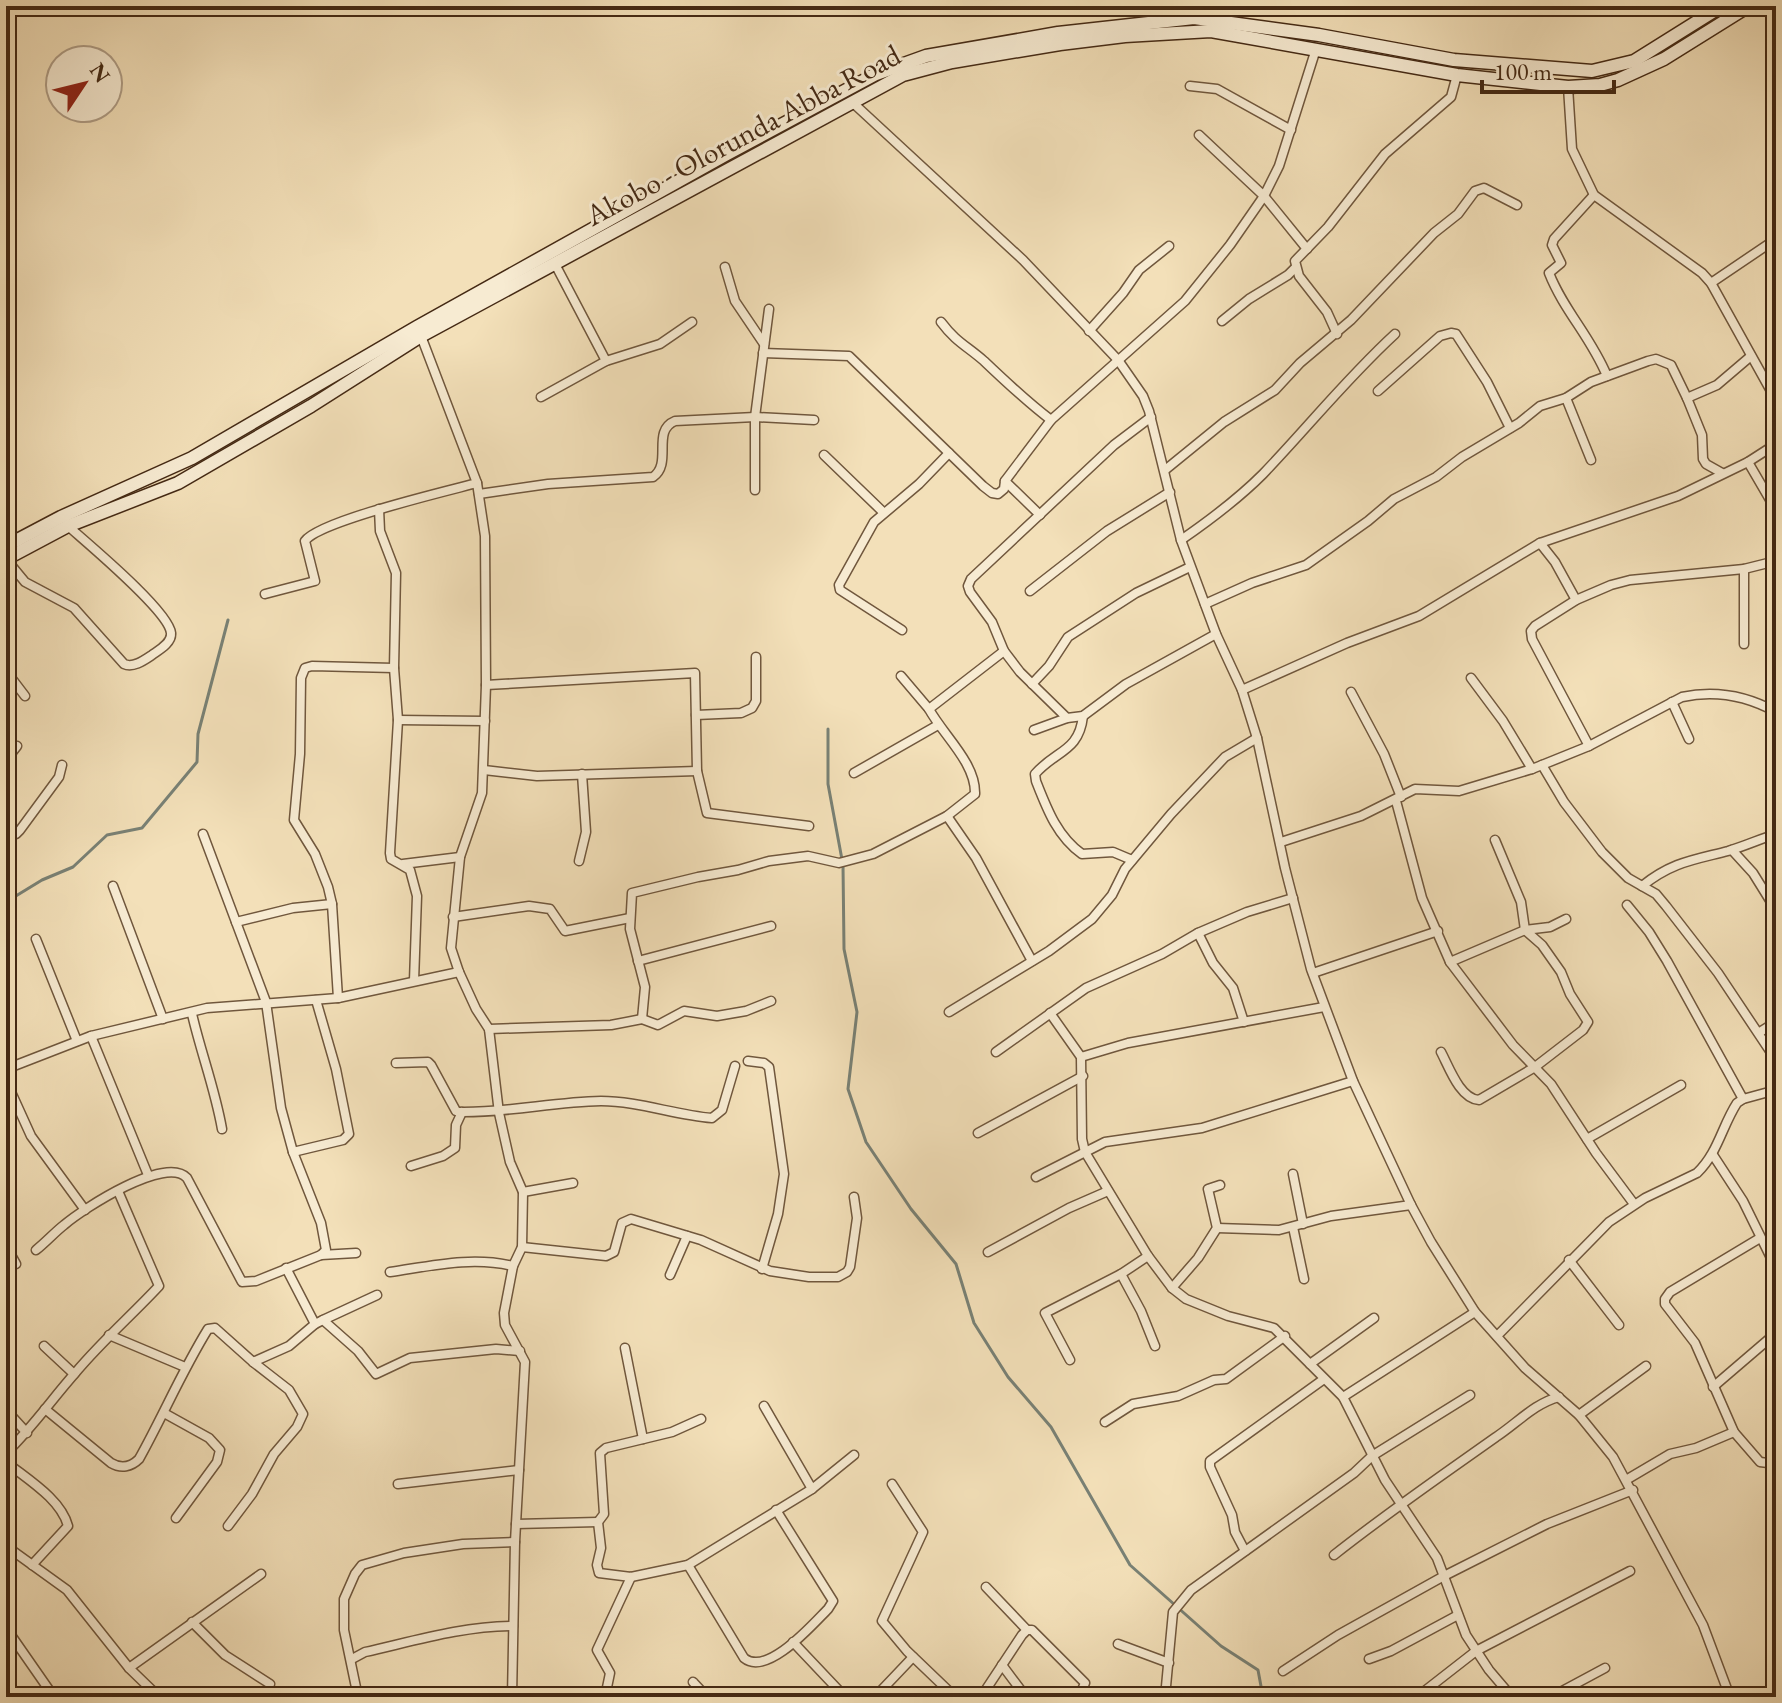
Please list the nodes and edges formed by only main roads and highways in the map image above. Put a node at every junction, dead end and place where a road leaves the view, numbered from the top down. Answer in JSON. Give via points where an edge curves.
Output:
{"nodes":[{"id":1,"x":1722,"y":6,"type":"edge"},
{"id":2,"x":1749,"y":6,"type":"edge"},
{"id":3,"x":1125,"y":30,"type":"junction"},
{"id":4,"x":239,"y":431,"type":"junction"},
{"id":5,"x":246,"y":444,"type":"junction"},
{"id":6,"x":6,"y":546,"type":"edge"},
{"id":7,"x":6,"y":559,"type":"edge"}],
"edges":[{"from":1,"to":3,"type":"main road","name":"Akobo - Olorunda Abba Road","via":[[1634,61],[1592,71],[1454,60],[1214,19]]},
{"from":2,"to":3,"type":"main road","name":"Akobo - Olorunda Abba Road","via":[[1696,41],[1618,80],[1568,87],[1457,75],[1211,31]]},
{"from":3,"to":4,"type":"main road","name":"Akobo - Olorunda Abba Road","via":[[944,52],[876,74]]},
{"from":3,"to":5,"type":"main road","name":"Akobo - Olorunda Abba Road","via":[[903,75],[421,336]]},
{"from":4,"to":5,"type":"main road"},
{"from":4,"to":6,"type":"main road","name":"Akobo - Olorunda Abba Road","via":[[174,468]]},
{"from":5,"to":7,"type":"main road","name":"Akobo - Olorunda Abba Road","via":[[178,483],[68,526]]}]}
